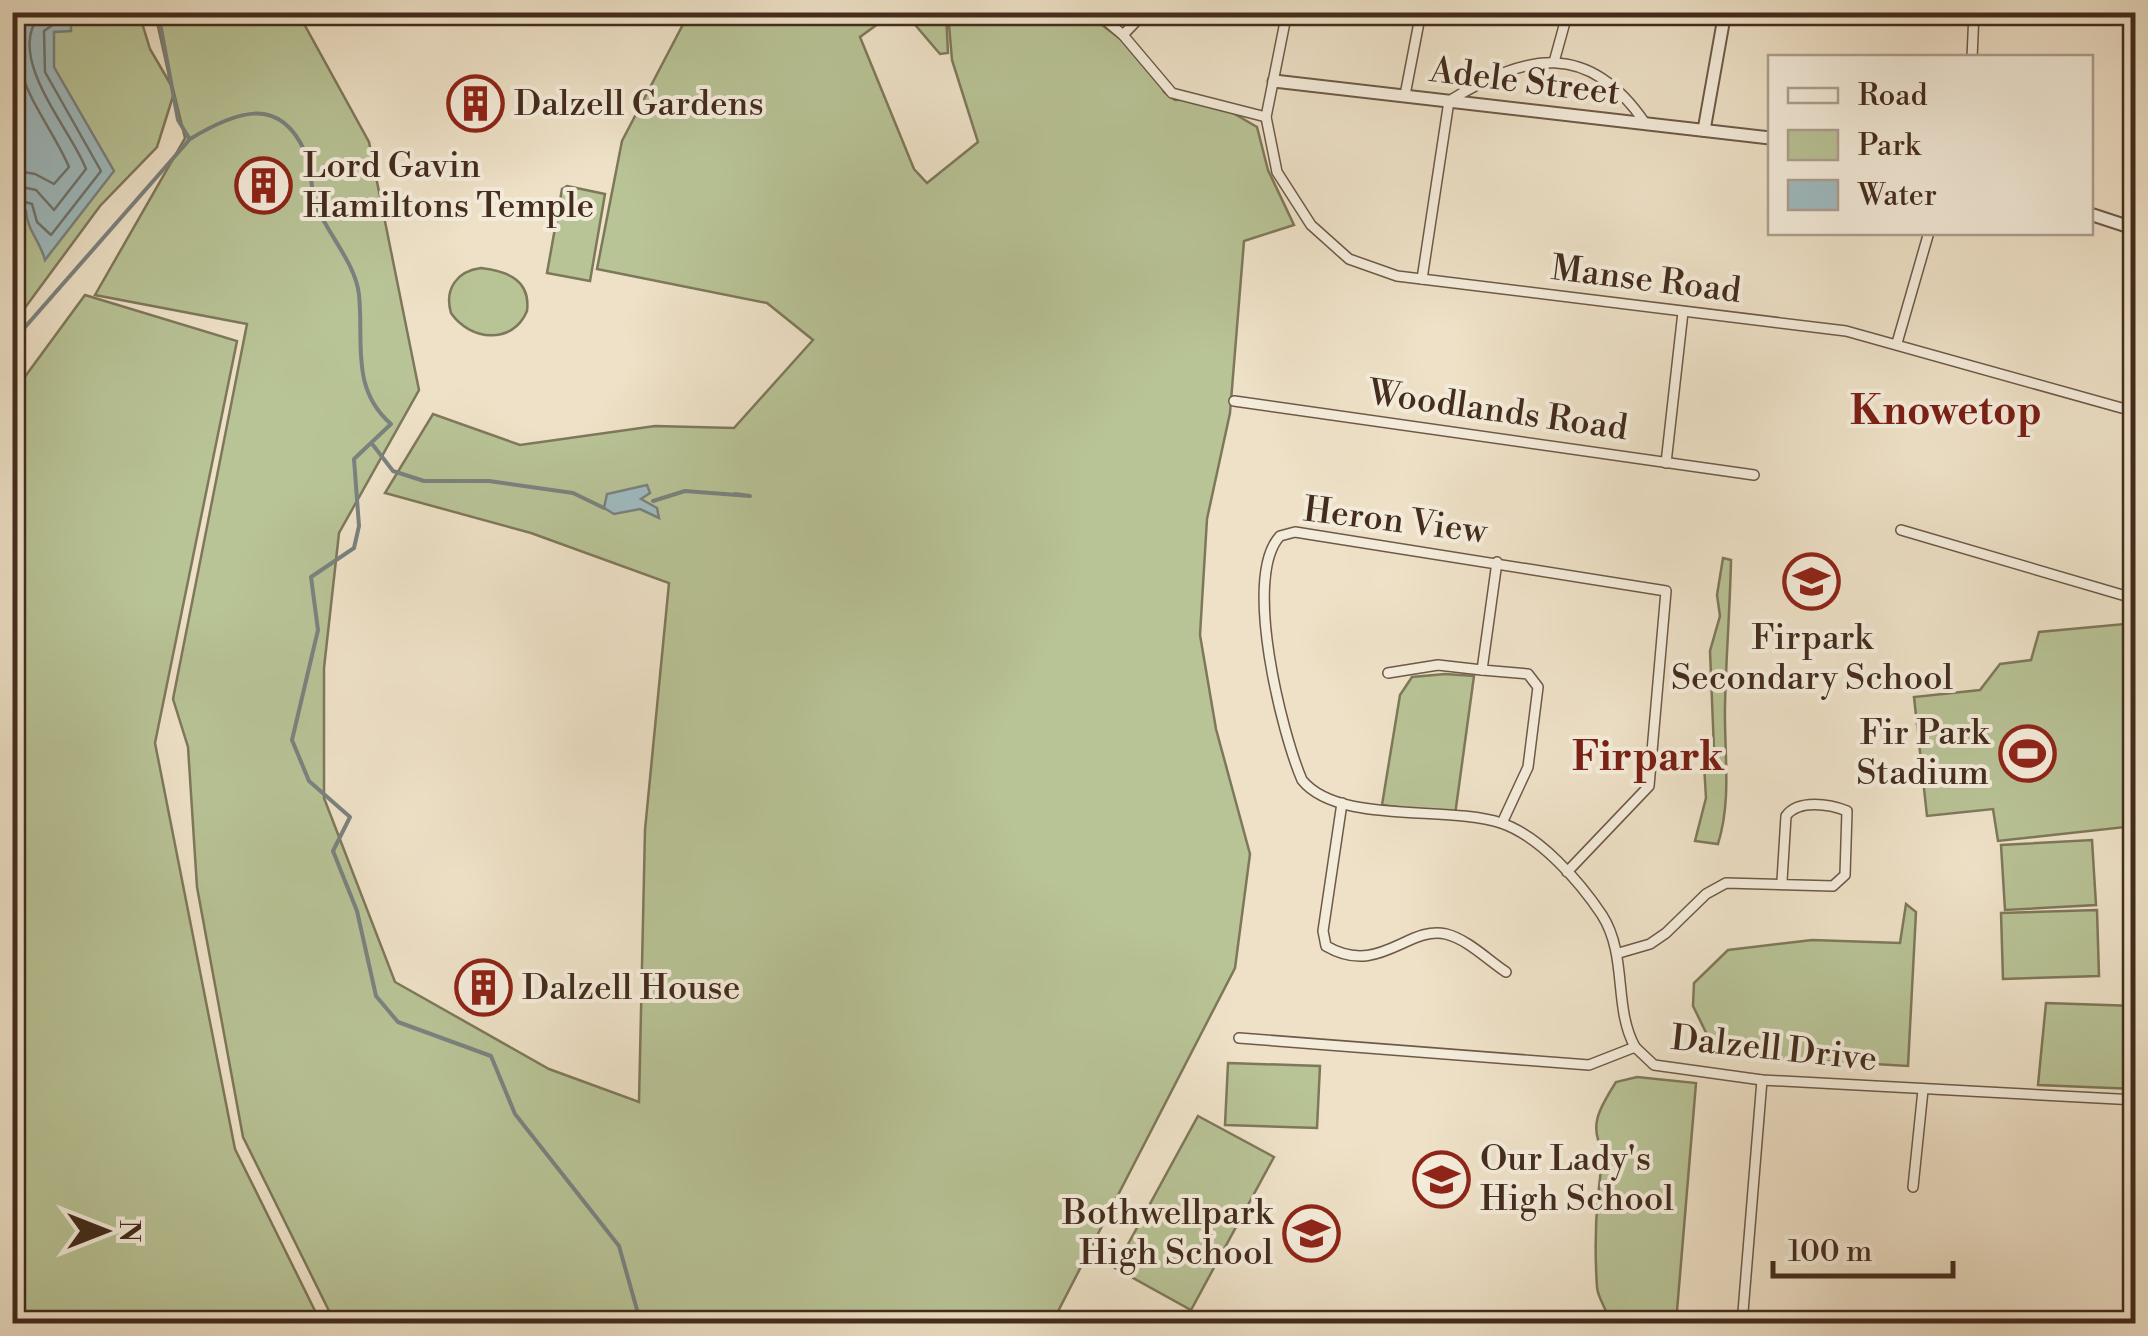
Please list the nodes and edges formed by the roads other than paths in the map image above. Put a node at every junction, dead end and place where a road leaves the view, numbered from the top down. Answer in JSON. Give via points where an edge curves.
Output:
{"nodes":[{"id":1,"x":1096,"y":12,"type":"edge"},
{"id":2,"x":1144,"y":12,"type":"edge"},
{"id":3,"x":1287,"y":12,"type":"edge"},
{"id":4,"x":1420,"y":12,"type":"edge"},
{"id":5,"x":1725,"y":12,"type":"edge"},
{"id":6,"x":1974,"y":12,"type":"edge"},
{"id":7,"x":1568,"y":13,"type":"edge"},
{"id":8,"x":1122,"y":35,"type":"junction"},
{"id":9,"x":1972,"y":55,"type":"edge"},
{"id":10,"x":1554,"y":62,"type":"junction"},
{"id":11,"x":1274,"y":81,"type":"junction"},
{"id":12,"x":1404,"y":95,"type":"junction"},
{"id":13,"x":1449,"y":101,"type":"junction"},
{"id":14,"x":1266,"y":116,"type":"junction"},
{"id":15,"x":1646,"y":124,"type":"junction"},
{"id":16,"x":1704,"y":130,"type":"junction"},
{"id":17,"x":1768,"y":138,"type":"edge"},
{"id":18,"x":2093,"y":215,"type":"edge"},
{"id":19,"x":2136,"y":229,"type":"edge"},
{"id":20,"x":1928,"y":235,"type":"edge"},
{"id":21,"x":1422,"y":279,"type":"junction"},
{"id":22,"x":1684,"y":312,"type":"junction"},
{"id":23,"x":1897,"y":343,"type":"junction"},
{"id":24,"x":1234,"y":401,"type":"dead end"},
{"id":25,"x":2136,"y":412,"type":"edge"},
{"id":26,"x":1666,"y":463,"type":"junction"},
{"id":27,"x":1754,"y":475,"type":"dead end"},
{"id":28,"x":1901,"y":530,"type":"dead end"},
{"id":29,"x":1497,"y":562,"type":"junction"},
{"id":30,"x":2136,"y":599,"type":"edge"},
{"id":31,"x":1482,"y":670,"type":"junction"},
{"id":32,"x":1388,"y":673,"type":"dead end"},
{"id":33,"x":1342,"y":803,"type":"junction"},
{"id":34,"x":1502,"y":823,"type":"junction"},
{"id":35,"x":1567,"y":872,"type":"junction"},
{"id":36,"x":1782,"y":882,"type":"junction"},
{"id":37,"x":1619,"y":953,"type":"junction"},
{"id":38,"x":1506,"y":972,"type":"dead end"},
{"id":39,"x":1238,"y":1038,"type":"dead end"},
{"id":40,"x":1635,"y":1047,"type":"junction"},
{"id":41,"x":1762,"y":1080,"type":"junction"},
{"id":42,"x":1923,"y":1090,"type":"junction"},
{"id":43,"x":2136,"y":1100,"type":"edge"},
{"id":44,"x":1912,"y":1187,"type":"dead end"},
{"id":45,"x":1742,"y":1324,"type":"edge"}],
"edges":[{"from":1,"to":8,"type":"street"},
{"from":2,"to":8,"type":"street"},
{"from":3,"to":11,"type":"street","name":"Manse Road"},
{"from":4,"to":12,"type":"street"},
{"from":5,"to":16,"type":"street"},
{"from":6,"to":9,"type":"street"},
{"from":7,"to":10,"type":"street"},
{"from":8,"to":14,"type":"street","via":[[1172,93]]},
{"from":10,"to":13,"type":"street","via":[[1495,72]]},
{"from":10,"to":15,"type":"street","via":[[1586,69],[1634,106]]},
{"from":11,"to":12,"type":"street","name":"Adele Street"},
{"from":11,"to":14,"type":"street","name":"Manse Road"},
{"from":12,"to":13,"type":"street","name":"Adele Street"},
{"from":13,"to":15,"type":"street","name":"Adele Street"},
{"from":13,"to":21,"type":"street"},
{"from":14,"to":21,"type":"street","name":"Manse Road","via":[[1277,172],[1311,225],[1349,259]]},
{"from":15,"to":16,"type":"street","name":"Adele Street"},
{"from":16,"to":17,"type":"street","name":"Adele Street"},
{"from":18,"to":19,"type":"street"},
{"from":20,"to":23,"type":"street"},
{"from":21,"to":22,"type":"street","name":"Manse Road"},
{"from":22,"to":23,"type":"street","name":"Manse Road"},
{"from":22,"to":26,"type":"street"},
{"from":23,"to":25,"type":"street","name":"Manse Road"},
{"from":24,"to":26,"type":"street","name":"Woodlands Road"},
{"from":26,"to":27,"type":"street","name":"Woodlands Road"},
{"from":28,"to":30,"type":"street"},
{"from":29,"to":31,"type":"street"},
{"from":29,"to":33,"type":"street","name":"Heron View","via":[[1295,532],[1274,542],[1262,632],[1296,767],[1316,794]]},
{"from":29,"to":35,"type":"street","name":"Heron View","via":[[1666,590],[1649,786]]},
{"from":31,"to":32,"type":"street","via":[[1438,665]]},
{"from":31,"to":34,"type":"street","via":[[1528,674],[1538,687],[1528,767]]},
{"from":33,"to":34,"type":"street","name":"Heron View"},
{"from":33,"to":38,"type":"street","via":[[1322,931],[1326,946],[1374,956],[1427,934],[1448,934]]},
{"from":34,"to":35,"type":"street","name":"Heron View"},
{"from":35,"to":37,"type":"street","name":"Heron View","via":[[1603,916]]},
{"from":36,"to":36,"type":"street","via":[[1791,808],[1847,811],[1840,882]]},
{"from":36,"to":37,"type":"street","via":[[1726,883],[1666,934]]},
{"from":37,"to":40,"type":"street","name":"Heron View"},
{"from":39,"to":40,"type":"street","name":"Dalzell Drive","via":[[1589,1064]]},
{"from":40,"to":41,"type":"street","name":"Dalzell Drive","via":[[1654,1065]]},
{"from":41,"to":42,"type":"street","name":"Dalzell Drive"},
{"from":41,"to":45,"type":"street"},
{"from":42,"to":43,"type":"street","name":"Dalzell Drive"},
{"from":42,"to":44,"type":"street"}]}
